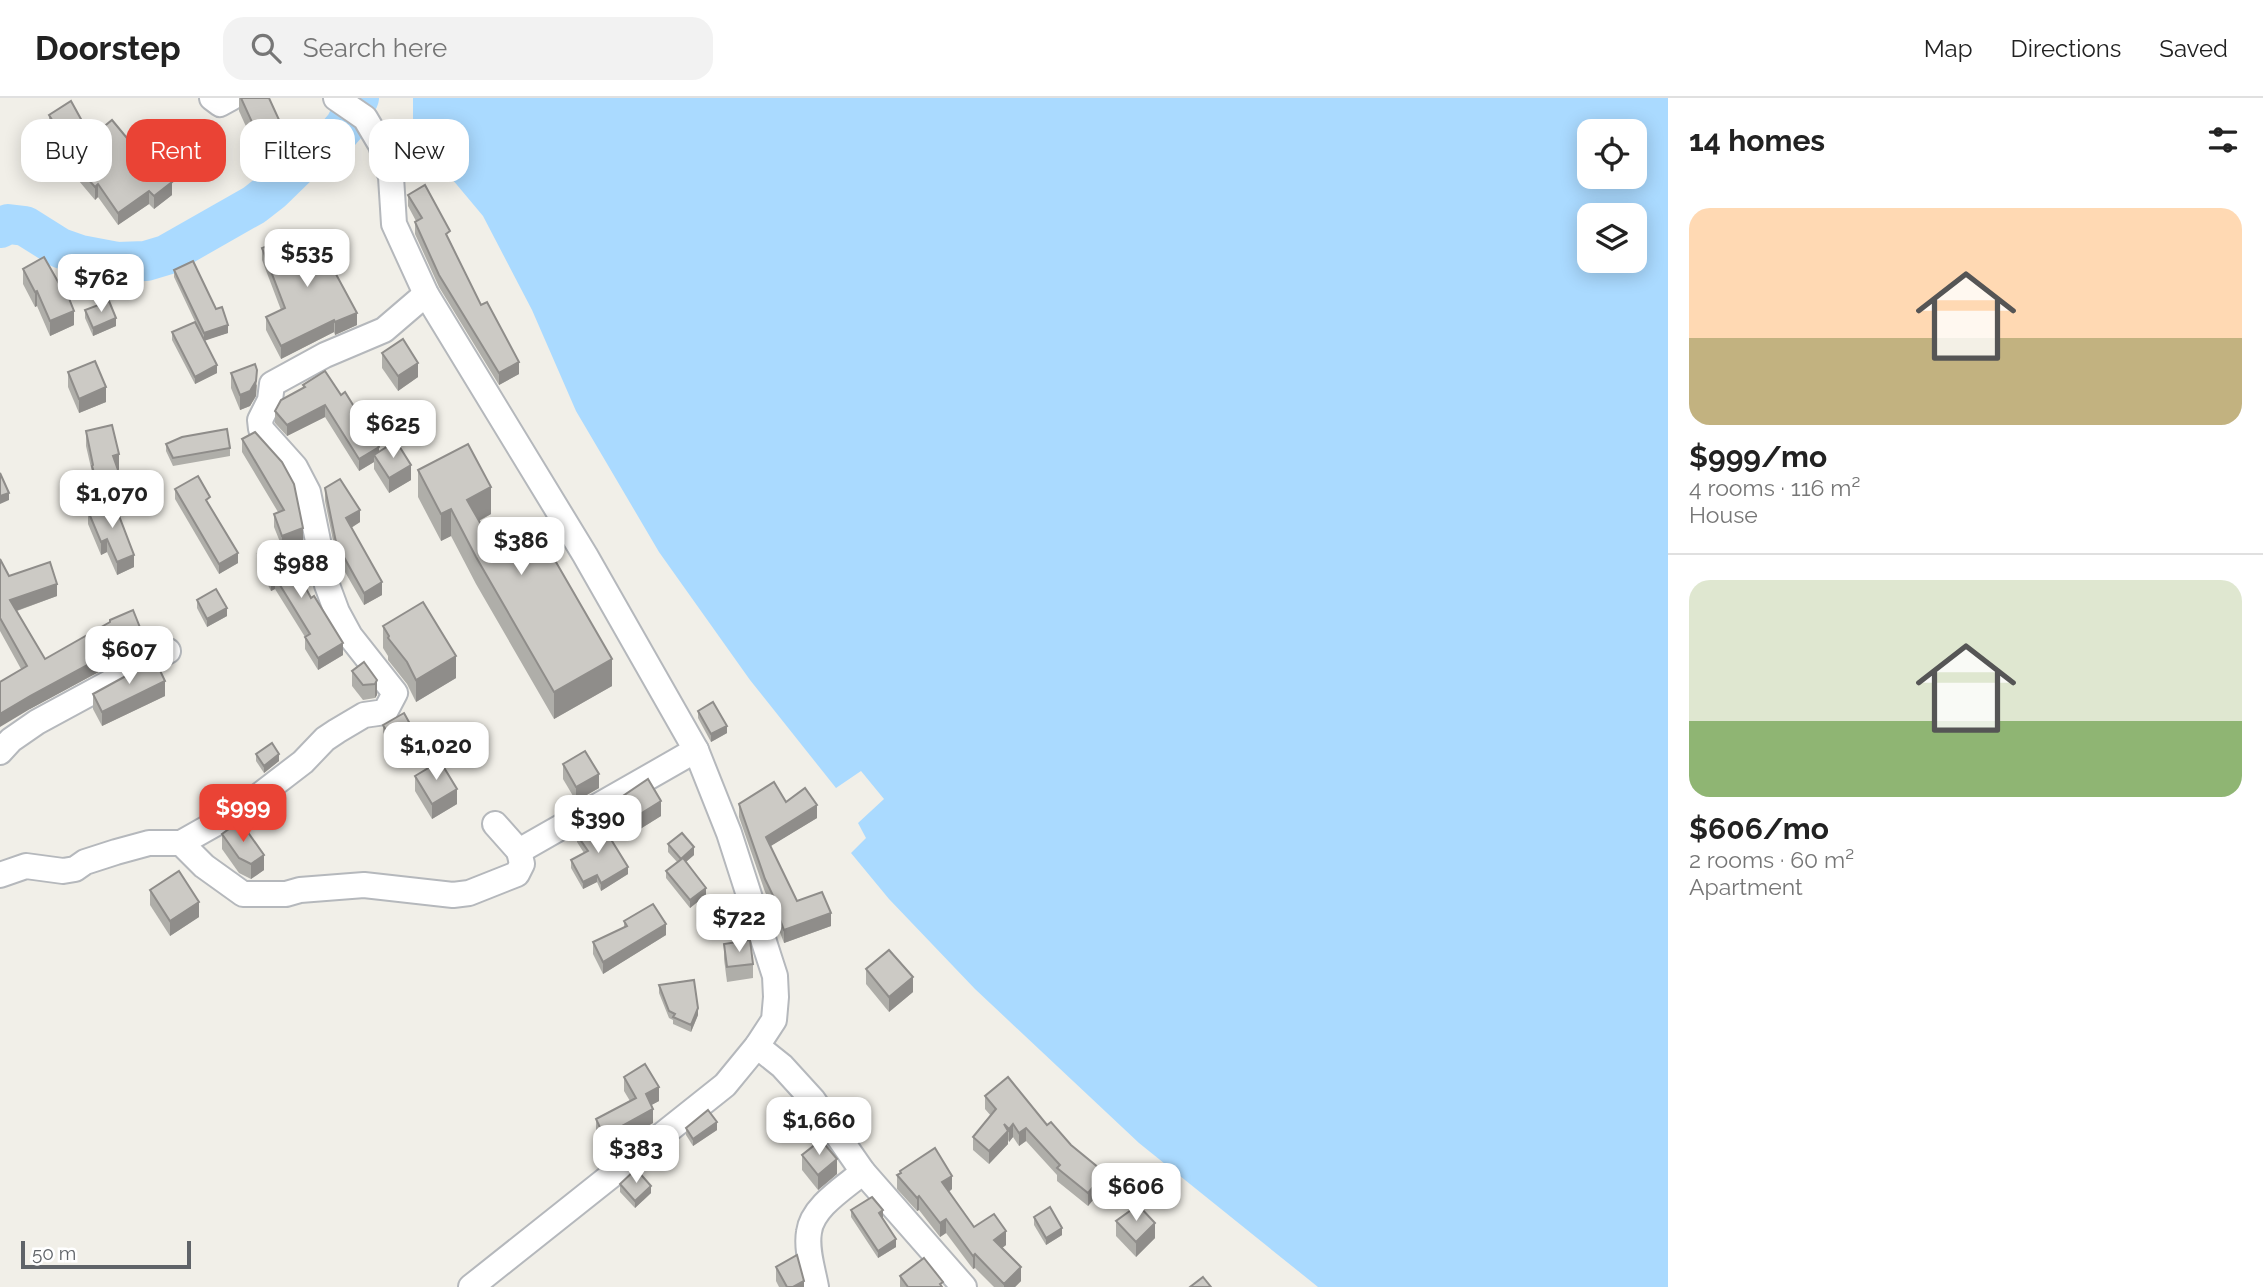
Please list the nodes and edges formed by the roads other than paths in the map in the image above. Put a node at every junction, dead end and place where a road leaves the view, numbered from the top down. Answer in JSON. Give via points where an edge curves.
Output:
{"nodes":[{"id":1,"x":212,"y":98,"type":"edge"},
{"id":2,"x":231,"y":98,"type":"edge"},
{"id":3,"x":335,"y":98,"type":"edge"},
{"id":4,"x":426,"y":294,"type":"junction"},
{"id":5,"x":168,"y":651,"type":"dead end"},
{"id":6,"x":696,"y":750,"type":"junction"},
{"id":7,"x":0,"y":752,"type":"edge"},
{"id":8,"x":495,"y":824,"type":"dead end"},
{"id":9,"x":181,"y":843,"type":"junction"},
{"id":10,"x":519,"y":850,"type":"junction"},
{"id":11,"x":0,"y":875,"type":"edge"},
{"id":12,"x":757,"y":1046,"type":"junction"},
{"id":13,"x":863,"y":1172,"type":"junction"},
{"id":14,"x":471,"y":1287,"type":"edge"},
{"id":15,"x":816,"y":1287,"type":"edge"},
{"id":16,"x":964,"y":1287,"type":"edge"}],
"edges":[{"from":1,"to":2,"type":"street","via":[[220,104]]},
{"from":3,"to":4,"type":"street","via":[[365,118],[381,145],[391,177],[394,224]]},
{"from":4,"to":6,"type":"street","via":[[586,555]]},
{"from":4,"to":9,"type":"street","via":[[384,330],[272,384],[260,420],[261,429],[295,467],[308,492],[337,612],[395,693],[385,712],[364,715],[337,731],[243,808]]},
{"from":5,"to":7,"type":"street","via":[[37,722]]},
{"from":6,"to":10,"type":"street"},
{"from":6,"to":12,"type":"street","via":[[729,832],[775,976],[774,1020]]},
{"from":8,"to":10,"type":"street"},
{"from":9,"to":10,"type":"street","via":[[243,894],[365,885],[469,893],[517,874],[522,864]]},
{"from":9,"to":11,"type":"street","via":[[149,843],[75,869],[26,866]]},
{"from":12,"to":13,"type":"street","via":[[813,1100]]},
{"from":12,"to":14,"type":"street","via":[[725,1085]]},
{"from":13,"to":15,"type":"street","via":[[818,1210],[809,1230]]},
{"from":13,"to":16,"type":"street"}]}
